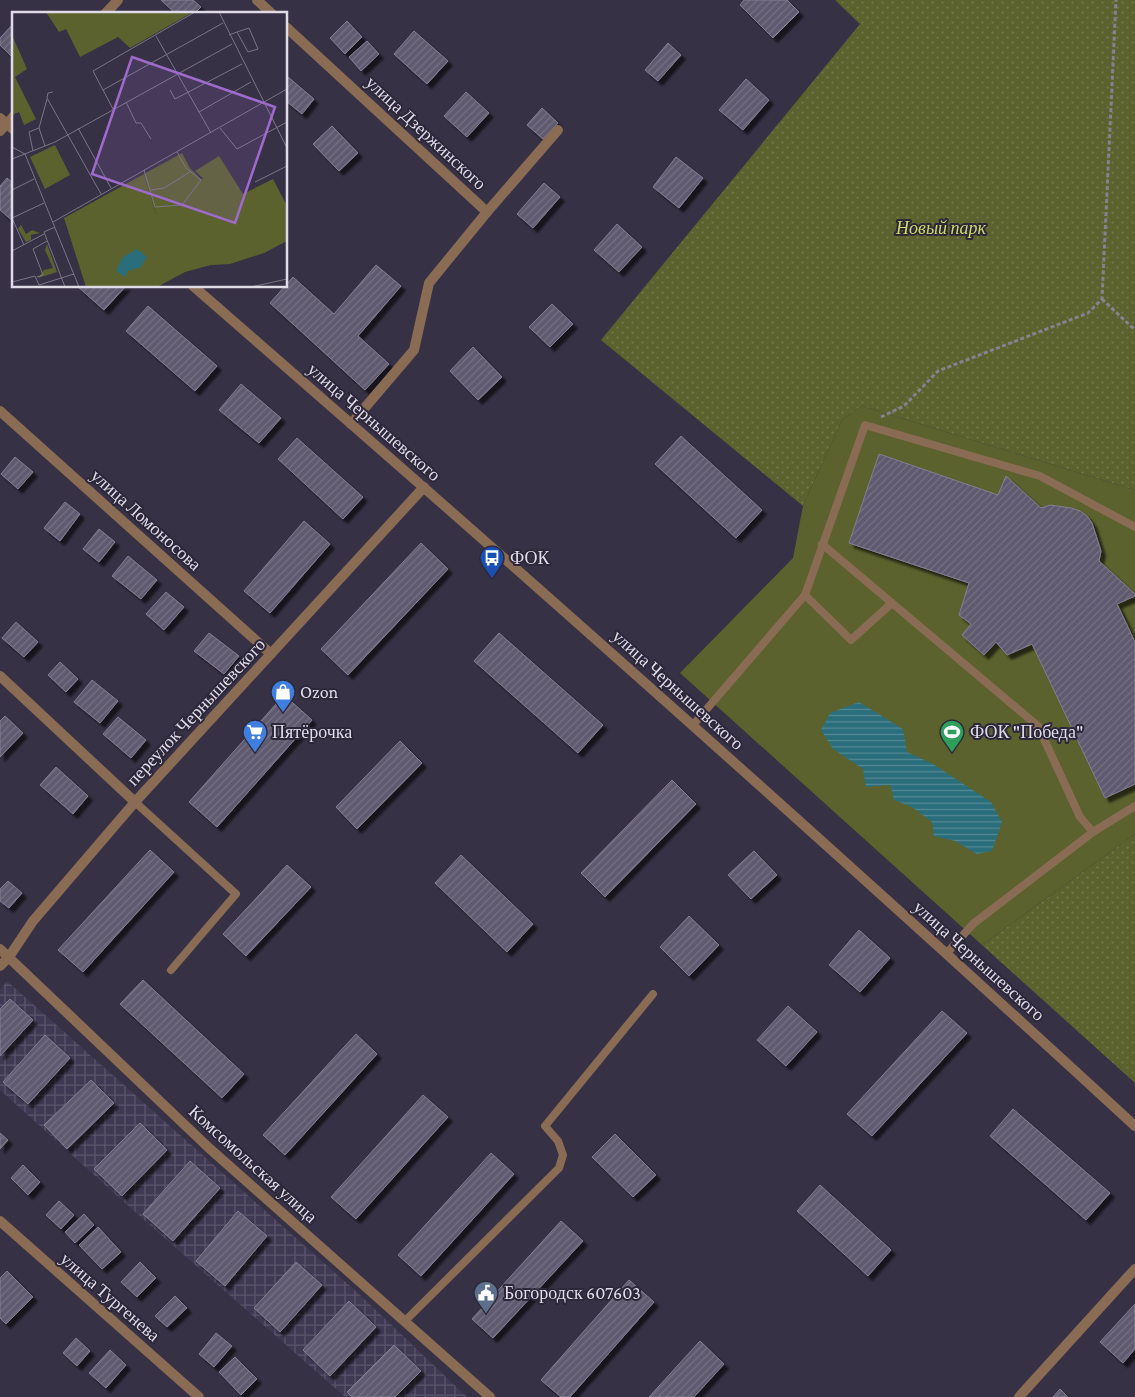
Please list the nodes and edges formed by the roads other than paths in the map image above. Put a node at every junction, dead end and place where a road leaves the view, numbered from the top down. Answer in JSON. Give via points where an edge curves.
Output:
{"nodes":[{"id":1,"x":118,"y":0,"type":"edge"},
{"id":2,"x":257,"y":0,"type":"edge"},
{"id":3,"x":107,"y":12,"type":"edge"},
{"id":4,"x":270,"y":12,"type":"edge"},
{"id":5,"x":288,"y":29,"type":"edge"},
{"id":6,"x":558,"y":130,"type":"dead end"},
{"id":7,"x":487,"y":212,"type":"junction"},
{"id":8,"x":195,"y":288,"type":"edge"},
{"id":9,"x":0,"y":410,"type":"edge"},
{"id":10,"x":351,"y":424,"type":"junction"},
{"id":11,"x":424,"y":487,"type":"junction"},
{"id":12,"x":1135,"y":527,"type":"edge"},
{"id":13,"x":822,"y":544,"type":"junction"},
{"id":14,"x":805,"y":595,"type":"junction"},
{"id":15,"x":892,"y":603,"type":"junction"},
{"id":16,"x":271,"y":654,"type":"junction"},
{"id":17,"x":0,"y":676,"type":"edge"},
{"id":18,"x":692,"y":724,"type":"junction"},
{"id":19,"x":135,"y":802,"type":"junction"},
{"id":20,"x":1135,"y":806,"type":"edge"},
{"id":21,"x":1093,"y":832,"type":"junction"},
{"id":22,"x":0,"y":949,"type":"edge"},
{"id":23,"x":947,"y":954,"type":"junction"},
{"id":24,"x":9,"y":957,"type":"junction"},
{"id":25,"x":0,"y":966,"type":"edge"},
{"id":26,"x":170,"y":970,"type":"dead end"},
{"id":27,"x":653,"y":994,"type":"dead end"},
{"id":28,"x":1135,"y":1126,"type":"edge"},
{"id":29,"x":0,"y":1221,"type":"edge"},
{"id":30,"x":1135,"y":1270,"type":"edge"},
{"id":31,"x":404,"y":1322,"type":"junction"},
{"id":32,"x":199,"y":1397,"type":"edge"},
{"id":33,"x":490,"y":1397,"type":"edge"},
{"id":34,"x":1019,"y":1397,"type":"edge"}],
"edges":[{"from":1,"to":3,"type":"street"},
{"from":2,"to":4,"type":"street"},
{"from":5,"to":7,"type":"street","name":"улица Дзержинского"},
{"from":6,"to":7,"type":"street"},
{"from":7,"to":10,"type":"street","name":"улица Дзержинского","via":[[429,283],[414,350]]},
{"from":8,"to":10,"type":"street","name":"улица Чернышевского"},
{"from":9,"to":16,"type":"street","name":"улица Ломоносова"},
{"from":10,"to":11,"type":"street","name":"улица Чернышевского"},
{"from":11,"to":16,"type":"street","name":"переулок Чернышевского"},
{"from":11,"to":18,"type":"street","name":"улица Чернышевского"},
{"from":12,"to":13,"type":"lane","via":[[1040,476],[865,425]]},
{"from":13,"to":14,"type":"lane"},
{"from":13,"to":15,"type":"lane"},
{"from":14,"to":15,"type":"lane","via":[[851,640]]},
{"from":14,"to":18,"type":"lane"},
{"from":15,"to":21,"type":"lane","via":[[1038,726],[1080,816]]},
{"from":16,"to":19,"type":"street","name":"переулок Чернышевского"},
{"from":17,"to":19,"type":"street"},
{"from":18,"to":23,"type":"street","name":"улица Чернышевского"},
{"from":19,"to":24,"type":"street","name":"переулок Чернышевского","via":[[33,921]]},
{"from":19,"to":26,"type":"lane","via":[[236,894]]},
{"from":20,"to":21,"type":"lane"},
{"from":21,"to":23,"type":"lane","via":[[973,924]]},
{"from":22,"to":24,"type":"street","name":"Комсомольская улица"},
{"from":23,"to":28,"type":"street","name":"улица Чернышевского"},
{"from":24,"to":25,"type":"street","name":"переулок Чернышевского"},
{"from":24,"to":31,"type":"street","name":"Комсомольская улица","via":[[209,1148]]},
{"from":27,"to":31,"type":"lane","via":[[546,1126],[558,1141],[563,1155],[559,1168]]},
{"from":29,"to":32,"type":"street","name":"улица Тургенева"},
{"from":30,"to":34,"type":"street"},
{"from":31,"to":33,"type":"street","name":"Комсомольская улица"}]}
